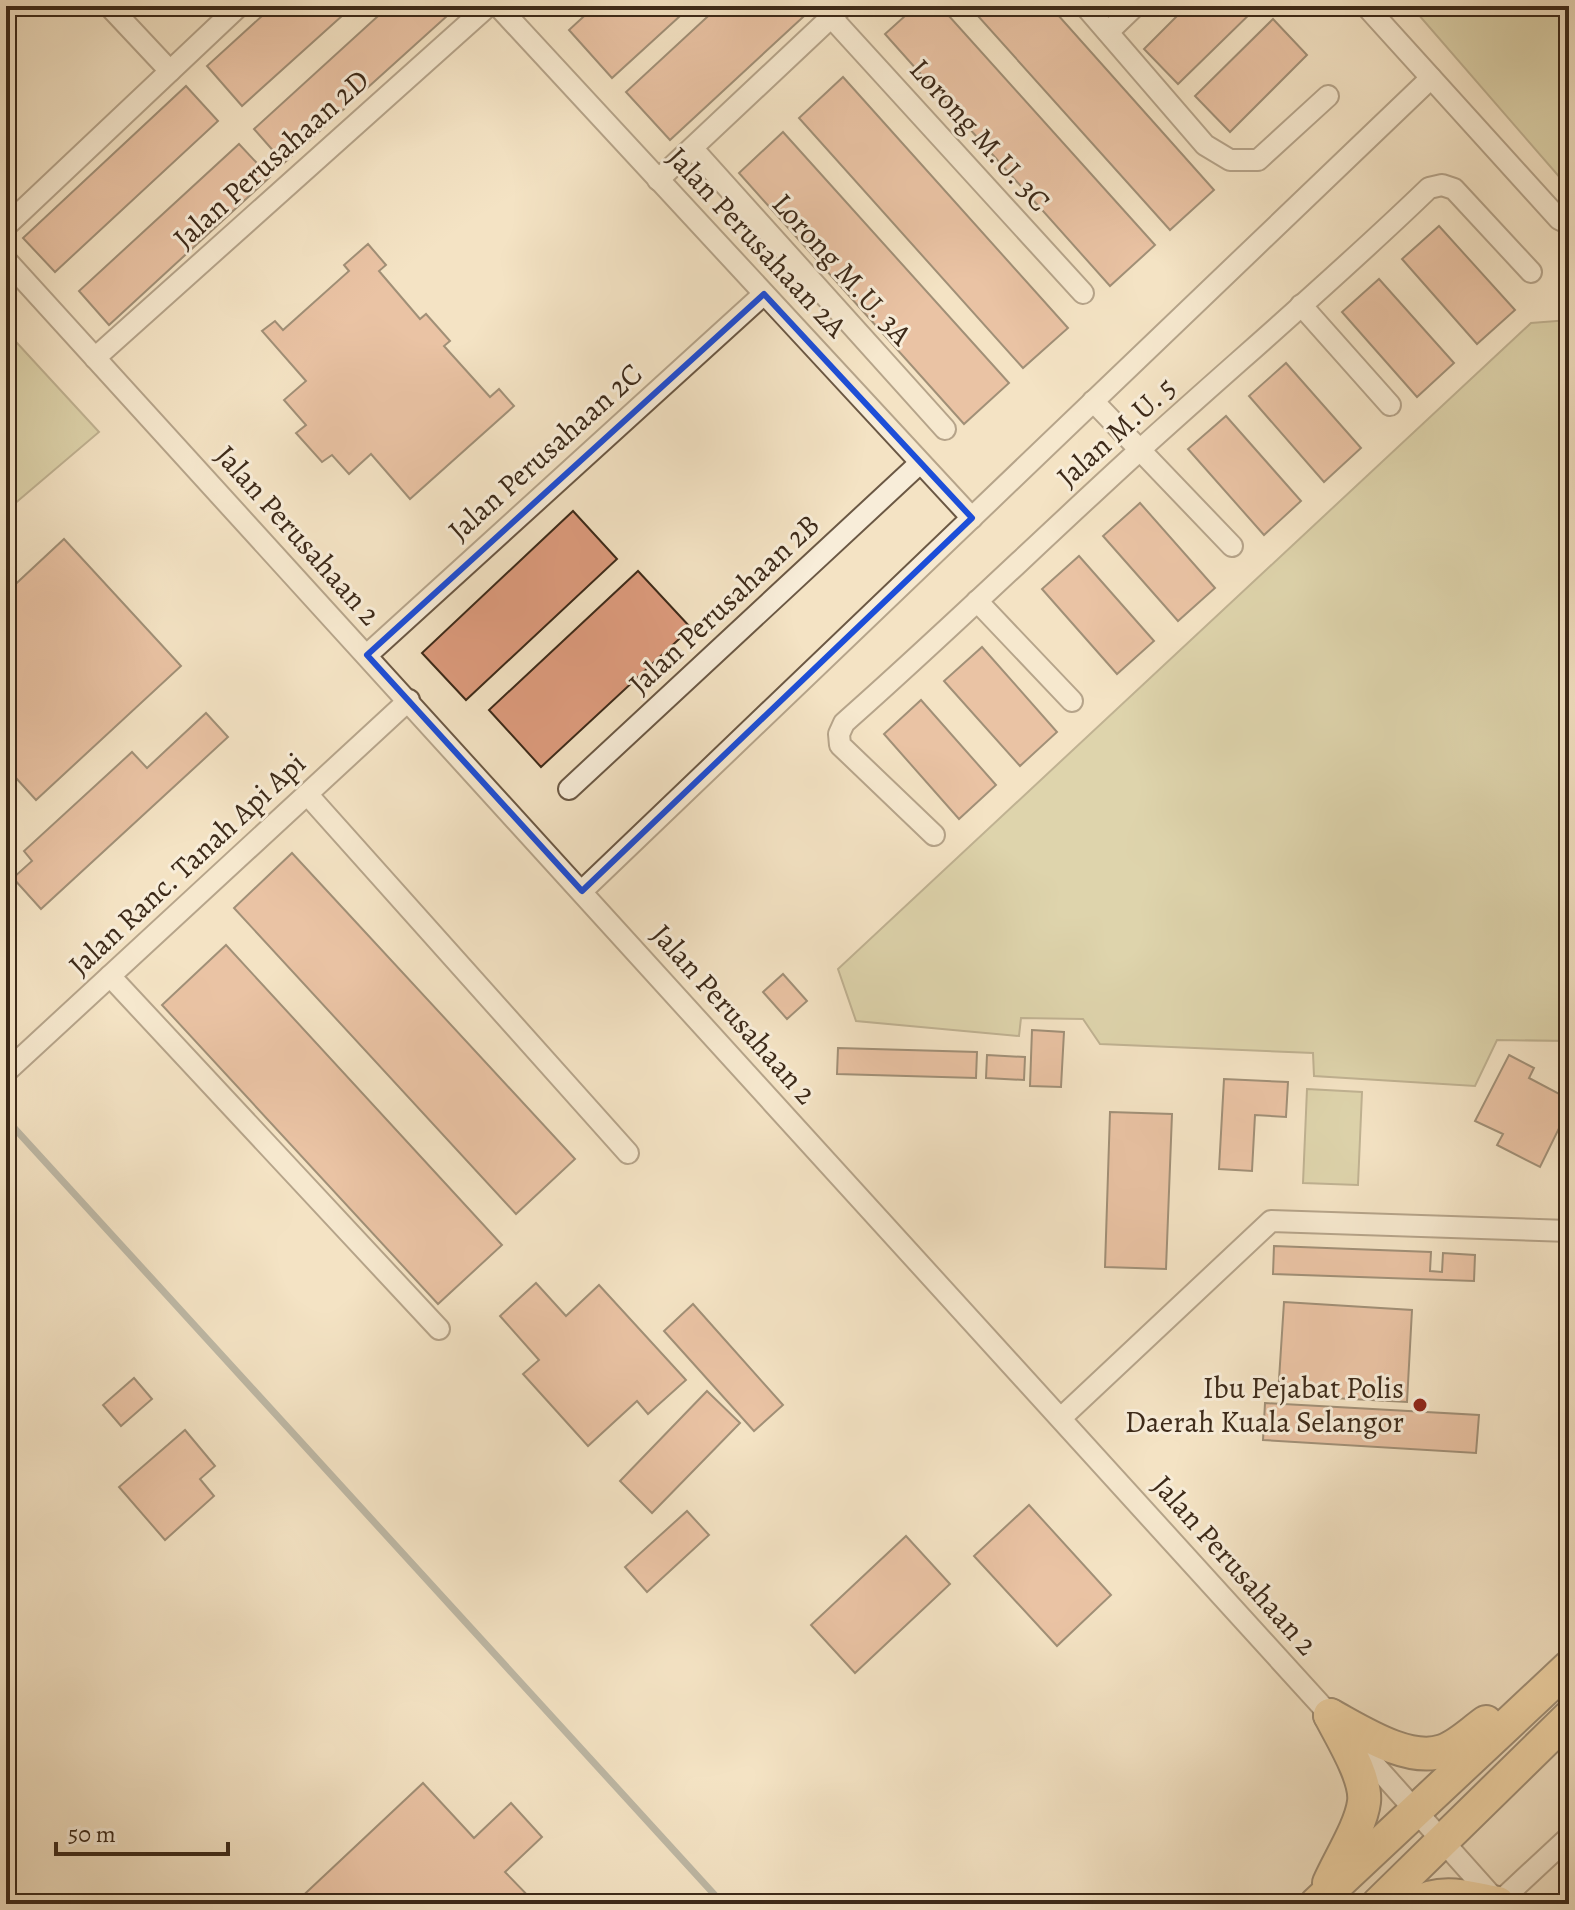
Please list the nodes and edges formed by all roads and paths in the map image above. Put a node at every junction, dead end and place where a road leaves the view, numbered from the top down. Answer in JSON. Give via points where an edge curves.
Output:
{"nodes":[{"id":1,"x":109,"y":6,"type":"edge"},
{"id":2,"x":239,"y":6,"type":"edge"},
{"id":3,"x":488,"y":6,"type":"edge"},
{"id":4,"x":498,"y":6,"type":"edge"},
{"id":5,"x":1085,"y":6,"type":"edge"},
{"id":6,"x":1135,"y":6,"type":"edge"},
{"id":7,"x":1366,"y":6,"type":"edge"},
{"id":8,"x":837,"y":12,"type":"edge"},
{"id":9,"x":1108,"y":32,"type":"junction"},
{"id":10,"x":170,"y":71,"type":"junction"},
{"id":11,"x":1431,"y":78,"type":"junction"},
{"id":12,"x":1328,"y":96,"type":"dead end"},
{"id":13,"x":693,"y":149,"type":"junction"},
{"id":14,"x":658,"y":180,"type":"junction"},
{"id":15,"x":1569,"y":224,"type":"edge"},
{"id":16,"x":6,"y":226,"type":"edge"},
{"id":17,"x":6,"y":260,"type":"edge"},
{"id":18,"x":1531,"y":272,"type":"dead end"},
{"id":19,"x":1083,"y":293,"type":"dead end"},
{"id":20,"x":764,"y":294,"type":"junction"},
{"id":21,"x":1301,"y":305,"type":"junction"},
{"id":22,"x":95,"y":358,"type":"junction"},
{"id":23,"x":1093,"y":401,"type":"junction"},
{"id":24,"x":1390,"y":405,"type":"dead end"},
{"id":25,"x":945,"y":429,"type":"dead end"},
{"id":26,"x":1141,"y":450,"type":"junction"},
{"id":27,"x":920,"y":463,"type":"junction"},
{"id":28,"x":972,"y":518,"type":"junction"},
{"id":29,"x":1232,"y":546,"type":"dead end"},
{"id":30,"x":977,"y":601,"type":"junction"},
{"id":31,"x":367,"y":655,"type":"junction"},
{"id":32,"x":409,"y":700,"type":"junction"},
{"id":33,"x":1072,"y":701,"type":"dead end"},
{"id":34,"x":569,"y":789,"type":"dead end"},
{"id":35,"x":307,"y":794,"type":"junction"},
{"id":36,"x":934,"y":835,"type":"dead end"},
{"id":37,"x":582,"y":891,"type":"junction"},
{"id":38,"x":110,"y":976,"type":"junction"},
{"id":39,"x":6,"y":1072,"type":"edge"},
{"id":40,"x":628,"y":1153,"type":"dead end"},
{"id":41,"x":1569,"y":1231,"type":"edge"},
{"id":42,"x":439,"y":1329,"type":"dead end"},
{"id":43,"x":1061,"y":1418,"type":"junction"},
{"id":44,"x":1569,"y":1658,"type":"edge"},
{"id":45,"x":1569,"y":1667,"type":"edge"},
{"id":46,"x":1330,"y":1715,"type":"junction"},
{"id":47,"x":1569,"y":1717,"type":"edge"},
{"id":48,"x":1415,"y":1811,"type":"junction"},
{"id":49,"x":1569,"y":1837,"type":"edge"},
{"id":50,"x":1443,"y":1842,"type":"junction"},
{"id":51,"x":1318,"y":1902,"type":"edge"},
{"id":52,"x":1378,"y":1904,"type":"edge"},
{"id":53,"x":1415,"y":1904,"type":"edge"},
{"id":54,"x":1497,"y":1904,"type":"edge"}],
"edges":[{"from":1,"to":10,"type":"street"},
{"from":2,"to":10,"type":"street"},
{"from":3,"to":22,"type":"street","name":"Jalan Perusahaan 2D"},
{"from":4,"to":14,"type":"street","name":"Jalan Perusahaan 2A"},
{"from":5,"to":9,"type":"street"},
{"from":6,"to":9,"type":"street"},
{"from":7,"to":11,"type":"street"},
{"from":8,"to":13,"type":"street"},
{"from":8,"to":19,"type":"street","name":"Lorong M.U. 3C"},
{"from":9,"to":12,"type":"street","via":[[1205,145],[1230,160],[1258,160]]},
{"from":10,"to":16,"type":"street"},
{"from":11,"to":15,"type":"street"},
{"from":11,"to":23,"type":"street"},
{"from":13,"to":14,"type":"street"},
{"from":13,"to":25,"type":"street","name":"Lorong M.U. 3A"},
{"from":14,"to":20,"type":"street","name":"Jalan Perusahaan 2A"},
{"from":17,"to":22,"type":"street","name":"Jalan Perusahaan 2"},
{"from":18,"to":21,"type":"street","name":"Jalan M.U. 5","via":[[1454,189],[1442,185],[1429,188]]},
{"from":20,"to":27,"type":"street","name":"Jalan Perusahaan 2A"},
{"from":20,"to":31,"type":"street","name":"Jalan Perusahaan 2C"},
{"from":21,"to":24,"type":"street"},
{"from":21,"to":26,"type":"street","name":"Jalan M.U. 5"},
{"from":22,"to":31,"type":"street","name":"Jalan Perusahaan 2"},
{"from":23,"to":26,"type":"street"},
{"from":23,"to":28,"type":"street"},
{"from":26,"to":29,"type":"street"},
{"from":26,"to":30,"type":"street","name":"Jalan M.U. 5"},
{"from":27,"to":28,"type":"street","name":"Jalan Perusahaan 2A"},
{"from":27,"to":34,"type":"street","name":"Jalan Perusahaan 2B"},
{"from":28,"to":37,"type":"street"},
{"from":30,"to":33,"type":"street"},
{"from":30,"to":36,"type":"street","name":"Jalan M.U. 5","via":[[844,723],[839,734],[840,745]]},
{"from":31,"to":32,"type":"street","name":"Jalan Perusahaan 2"},
{"from":32,"to":35,"type":"street","name":"Jalan Ranc. Tanah Api Api"},
{"from":32,"to":37,"type":"street","name":"Jalan Perusahaan 2"},
{"from":35,"to":38,"type":"street","name":"Jalan Ranc. Tanah Api Api"},
{"from":35,"to":40,"type":"street"},
{"from":37,"to":43,"type":"street","name":"Jalan Perusahaan 2"},
{"from":38,"to":39,"type":"street","name":"Jalan Ranc. Tanah Api Api"},
{"from":38,"to":42,"type":"street"},
{"from":41,"to":43,"type":"street","via":[[1271,1221]]},
{"from":43,"to":46,"type":"street","name":"Jalan Perusahaan 2"},
{"from":44,"to":46,"type":"highway","via":[[1444,1751],[1420,1753],[1386,1744]]},
{"from":45,"to":48,"type":"highway"},
{"from":46,"to":48,"type":"street","name":"Jalan Perusahaan 2"},
{"from":46,"to":51,"type":"highway","via":[[1361,1780],[1364,1800]]},
{"from":47,"to":50,"type":"highway"},
{"from":48,"to":50,"type":"street","name":"Jalan Perusahaan 2"},
{"from":48,"to":51,"type":"highway"},
{"from":49,"to":54,"type":"street"},
{"from":50,"to":52,"type":"highway"},
{"from":50,"to":54,"type":"street","name":"Jalan Perusahaan 2"},
{"from":53,"to":54,"type":"highway","via":[[1448,1894]]}]}
